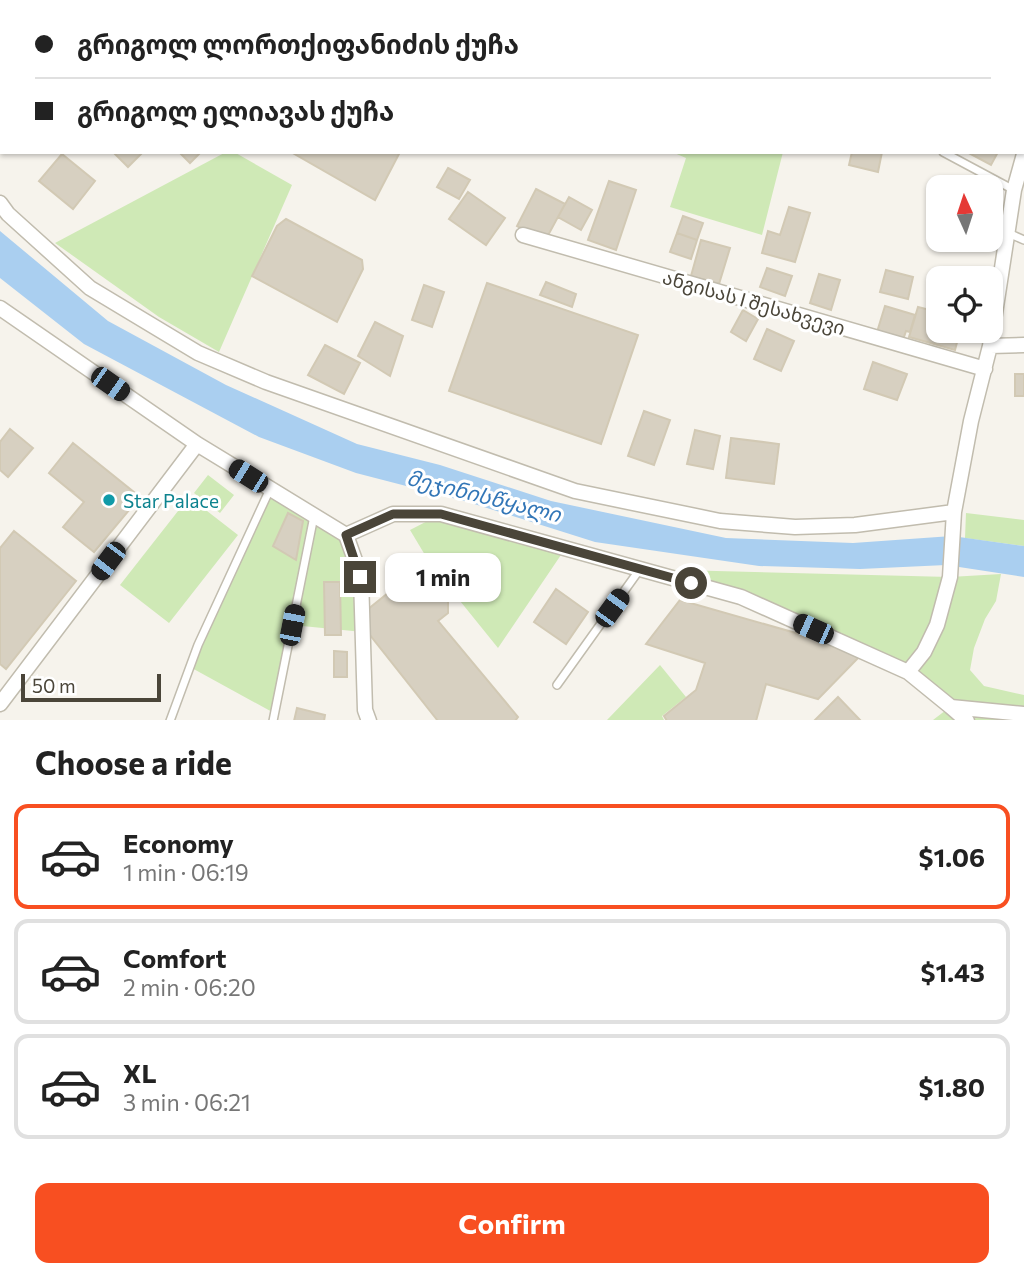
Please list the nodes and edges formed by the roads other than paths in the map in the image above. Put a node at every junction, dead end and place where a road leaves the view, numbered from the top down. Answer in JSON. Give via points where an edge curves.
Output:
{"nodes":[{"id":1,"x":947,"y":154,"type":"edge"},
{"id":2,"x":1024,"y":154,"type":"edge"},
{"id":3,"x":1014,"y":190,"type":"junction"},
{"id":4,"x":0,"y":203,"type":"edge"},
{"id":5,"x":1008,"y":233,"type":"junction"},
{"id":6,"x":523,"y":235,"type":"dead end"},
{"id":7,"x":1024,"y":240,"type":"edge"},
{"id":8,"x":0,"y":308,"type":"edge"},
{"id":9,"x":1024,"y":345,"type":"edge"},
{"id":10,"x":990,"y":346,"type":"junction"},
{"id":11,"x":985,"y":369,"type":"junction"},
{"id":12,"x":197,"y":444,"type":"junction"},
{"id":13,"x":271,"y":489,"type":"junction"},
{"id":14,"x":954,"y":512,"type":"junction"},
{"id":15,"x":314,"y":516,"type":"junction"},
{"id":16,"x":346,"y":535,"type":"junction"},
{"id":17,"x":640,"y":569,"type":"junction"},
{"id":18,"x":908,"y":672,"type":"junction"},
{"id":19,"x":556,"y":685,"type":"dead end"},
{"id":20,"x":0,"y":705,"type":"edge"},
{"id":21,"x":1024,"y":714,"type":"edge"},
{"id":22,"x":960,"y":716,"type":"edge"},
{"id":23,"x":170,"y":720,"type":"edge"},
{"id":24,"x":273,"y":720,"type":"edge"},
{"id":25,"x":369,"y":720,"type":"edge"}],
"edges":[{"from":1,"to":3,"type":"lane"},
{"from":2,"to":3,"type":"street"},
{"from":3,"to":5,"type":"street"},
{"from":4,"to":14,"type":"street","via":[[90,288],[198,353],[267,382],[575,491],[720,521],[795,527],[855,525]]},
{"from":5,"to":7,"type":"lane"},
{"from":5,"to":10,"type":"street"},
{"from":6,"to":11,"type":"street","name":"ანგისას I შესახვევი"},
{"from":8,"to":12,"type":"street"},
{"from":9,"to":10,"type":"street"},
{"from":10,"to":11,"type":"street"},
{"from":11,"to":14,"type":"street"},
{"from":12,"to":13,"type":"street"},
{"from":12,"to":20,"type":"street"},
{"from":13,"to":15,"type":"street"},
{"from":13,"to":23,"type":"lane","via":[[198,645]]},
{"from":14,"to":18,"type":"street","via":[[950,577],[937,625]]},
{"from":15,"to":16,"type":"street"},
{"from":15,"to":24,"type":"lane"},
{"from":16,"to":17,"type":"street","via":[[393,514],[441,514]]},
{"from":16,"to":25,"type":"street","via":[[360,577]]},
{"from":17,"to":18,"type":"street","via":[[741,597]]},
{"from":17,"to":19,"type":"lane"},
{"from":18,"to":22,"type":"street"},
{"from":21,"to":22,"type":"street"}]}
